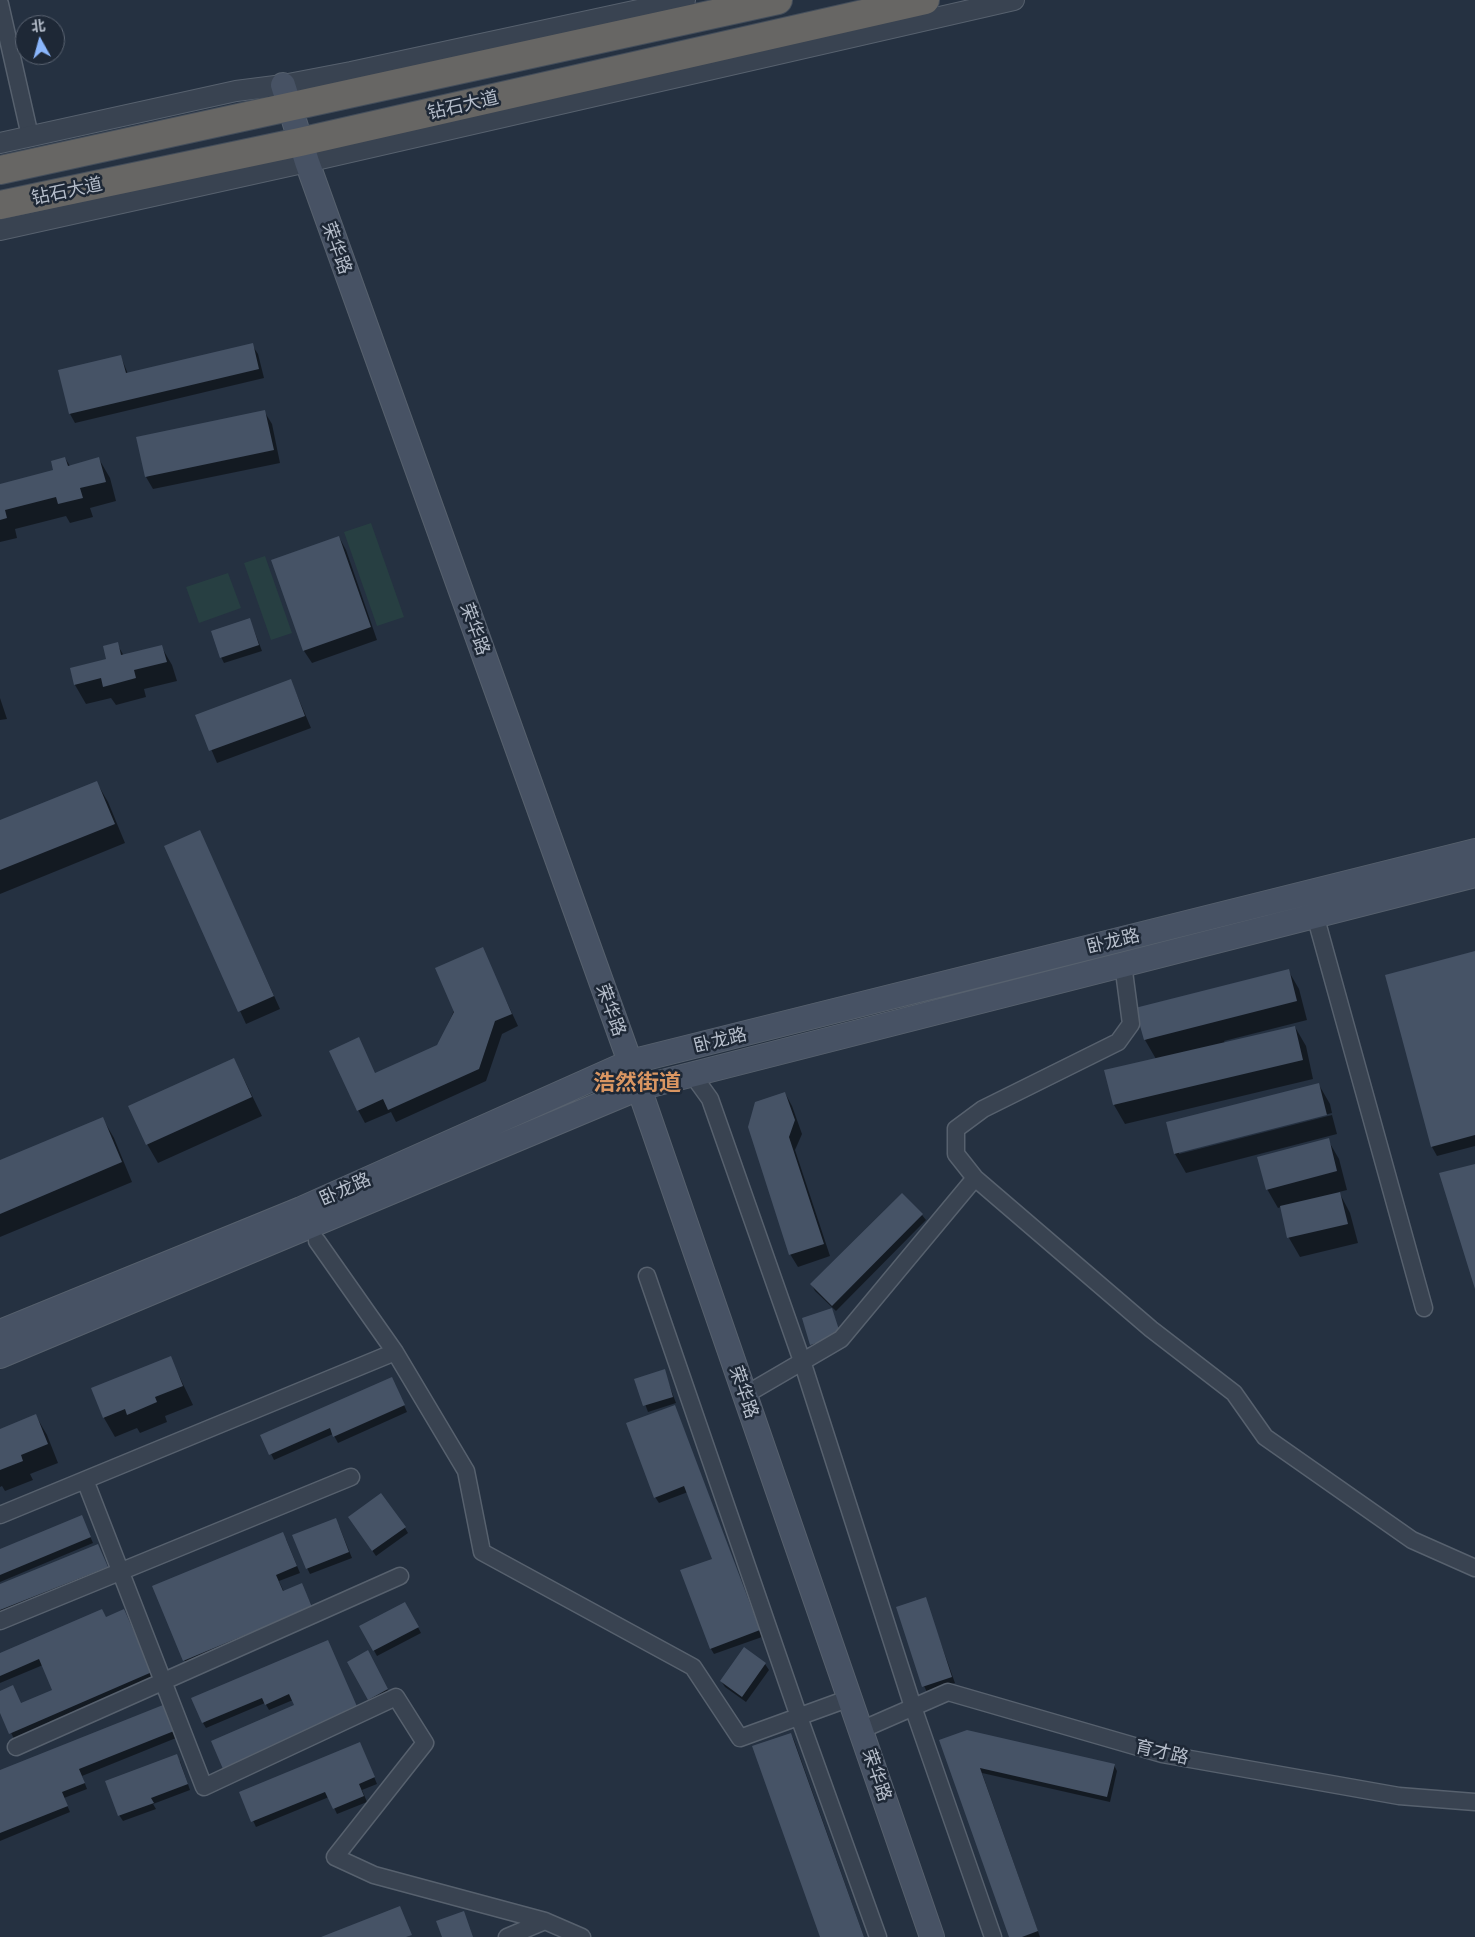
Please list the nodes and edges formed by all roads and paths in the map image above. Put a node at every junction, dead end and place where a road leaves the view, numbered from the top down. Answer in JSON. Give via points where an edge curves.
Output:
{"nodes":[{"id":1,"x":685,"y":0,"type":"edge"},
{"id":2,"x":778,"y":0,"type":"edge"},
{"id":3,"x":925,"y":0,"type":"edge"},
{"id":4,"x":1014,"y":0,"type":"edge"},
{"id":5,"x":0,"y":4,"type":"edge"},
{"id":6,"x":528,"y":34,"type":"junction"},
{"id":7,"x":624,"y":34,"type":"junction"},
{"id":8,"x":286,"y":97,"type":"junction"},
{"id":9,"x":463,"y":105,"type":"junction"},
{"id":10,"x":406,"y":140,"type":"junction"},
{"id":11,"x":0,"y":143,"type":"edge"},
{"id":12,"x":43,"y":143,"type":"junction"},
{"id":13,"x":304,"y":152,"type":"junction"},
{"id":14,"x":0,"y":170,"type":"edge"},
{"id":15,"x":0,"y":205,"type":"edge"},
{"id":16,"x":0,"y":230,"type":"edge"},
{"id":17,"x":1475,"y":851,"type":"edge"},
{"id":18,"x":1475,"y":875,"type":"edge"},
{"id":19,"x":1315,"y":915,"type":"junction"},
{"id":20,"x":1123,"y":964,"type":"junction"},
{"id":21,"x":630,"y":1062,"type":"junction"},
{"id":22,"x":692,"y":1074,"type":"junction"},
{"id":23,"x":639,"y":1088,"type":"junction"},
{"id":24,"x":975,"y":1178,"type":"junction"},
{"id":25,"x":317,"y":1241,"type":"dead end"},
{"id":26,"x":647,"y":1276,"type":"dead end"},
{"id":27,"x":1424,"y":1308,"type":"dead end"},
{"id":28,"x":0,"y":1332,"type":"edge"},
{"id":29,"x":395,"y":1352,"type":"junction"},
{"id":30,"x":0,"y":1356,"type":"edge"},
{"id":31,"x":802,"y":1362,"type":"junction"},
{"id":32,"x":745,"y":1395,"type":"junction"},
{"id":33,"x":351,"y":1477,"type":"dead end"},
{"id":34,"x":84,"y":1480,"type":"junction"},
{"id":35,"x":0,"y":1514,"type":"edge"},
{"id":36,"x":1475,"y":1568,"type":"edge"},
{"id":37,"x":120,"y":1572,"type":"junction"},
{"id":38,"x":400,"y":1576,"type":"dead end"},
{"id":39,"x":0,"y":1621,"type":"edge"},
{"id":40,"x":163,"y":1682,"type":"junction"},
{"id":41,"x":850,"y":1698,"type":"junction"},
{"id":42,"x":913,"y":1707,"type":"junction"},
{"id":43,"x":798,"y":1717,"type":"junction"},
{"id":44,"x":861,"y":1730,"type":"junction"},
{"id":45,"x":16,"y":1747,"type":"dead end"},
{"id":46,"x":1475,"y":1802,"type":"edge"},
{"id":47,"x":545,"y":1921,"type":"junction"},
{"id":48,"x":507,"y":1937,"type":"edge"},
{"id":49,"x":582,"y":1937,"type":"edge"},
{"id":50,"x":878,"y":1937,"type":"edge"},
{"id":51,"x":932,"y":1937,"type":"edge"},
{"id":52,"x":993,"y":1937,"type":"edge"}],
"edges":[{"from":1,"to":6,"type":"street"},
{"from":2,"to":7,"type":"highway","name":"钻石大道"},
{"from":3,"to":9,"type":"highway","name":"钻石大道"},
{"from":4,"to":10,"type":"street"},
{"from":5,"to":12,"type":"street"},
{"from":6,"to":7,"type":"street","via":[[545,38]]},
{"from":6,"to":8,"type":"street"},
{"from":7,"to":8,"type":"highway","name":"钻石大道"},
{"from":8,"to":12,"type":"highway","name":"钻石大道"},
{"from":8,"to":13,"type":"main road","name":"荣华路"},
{"from":9,"to":10,"type":"street"},
{"from":9,"to":13,"type":"highway","name":"钻石大道"},
{"from":10,"to":13,"type":"street"},
{"from":11,"to":12,"type":"street"},
{"from":12,"to":14,"type":"highway","name":"钻石大道"},
{"from":13,"to":15,"type":"highway","name":"钻石大道"},
{"from":13,"to":16,"type":"street"},
{"from":13,"to":21,"type":"main road","name":"荣华路"},
{"from":17,"to":21,"type":"main road","name":"卧龙路"},
{"from":18,"to":19,"type":"main road","name":"卧龙路"},
{"from":19,"to":20,"type":"main road","name":"卧龙路"},
{"from":19,"to":27,"type":"street"},
{"from":20,"to":22,"type":"main road","name":"卧龙路"},
{"from":20,"to":24,"type":"street","via":[[1131,1024],[1118,1042],[982,1109],[956,1129],[956,1154]]},
{"from":21,"to":23,"type":"main road","name":"荣华路"},
{"from":21,"to":28,"type":"main road","name":"卧龙路","via":[[301,1209]]},
{"from":22,"to":23,"type":"main road","name":"卧龙路"},
{"from":22,"to":31,"type":"street","via":[[710,1099]]},
{"from":23,"to":30,"type":"main road","name":"卧龙路"},
{"from":23,"to":32,"type":"main road","name":"荣华路"},
{"from":24,"to":31,"type":"street","via":[[841,1338]]},
{"from":24,"to":36,"type":"street","via":[[1151,1329],[1234,1392],[1265,1437],[1412,1540]]},
{"from":25,"to":29,"type":"street"},
{"from":26,"to":43,"type":"street"},
{"from":29,"to":34,"type":"street"},
{"from":29,"to":43,"type":"street","via":[[466,1471],[482,1552],[692,1666],[740,1738]]},
{"from":31,"to":32,"type":"street"},
{"from":31,"to":42,"type":"street"},
{"from":32,"to":41,"type":"main road","name":"荣华路"},
{"from":33,"to":37,"type":"street"},
{"from":34,"to":35,"type":"street"},
{"from":34,"to":37,"type":"street"},
{"from":37,"to":39,"type":"street"},
{"from":37,"to":40,"type":"street"},
{"from":38,"to":40,"type":"street"},
{"from":40,"to":45,"type":"street"},
{"from":40,"to":47,"type":"street","via":[[204,1787],[396,1697],[425,1743],[335,1857],[374,1875]]},
{"from":41,"to":43,"type":"street"},
{"from":41,"to":44,"type":"main road","name":"荣华路"},
{"from":42,"to":44,"type":"street","name":"育才路"},
{"from":42,"to":46,"type":"street","name":"育才路","via":[[948,1692],[1162,1754],[1399,1796]]},
{"from":42,"to":52,"type":"street"},
{"from":43,"to":50,"type":"street"},
{"from":44,"to":51,"type":"main road","name":"荣华路"},
{"from":47,"to":48,"type":"street"},
{"from":47,"to":49,"type":"street"}]}
